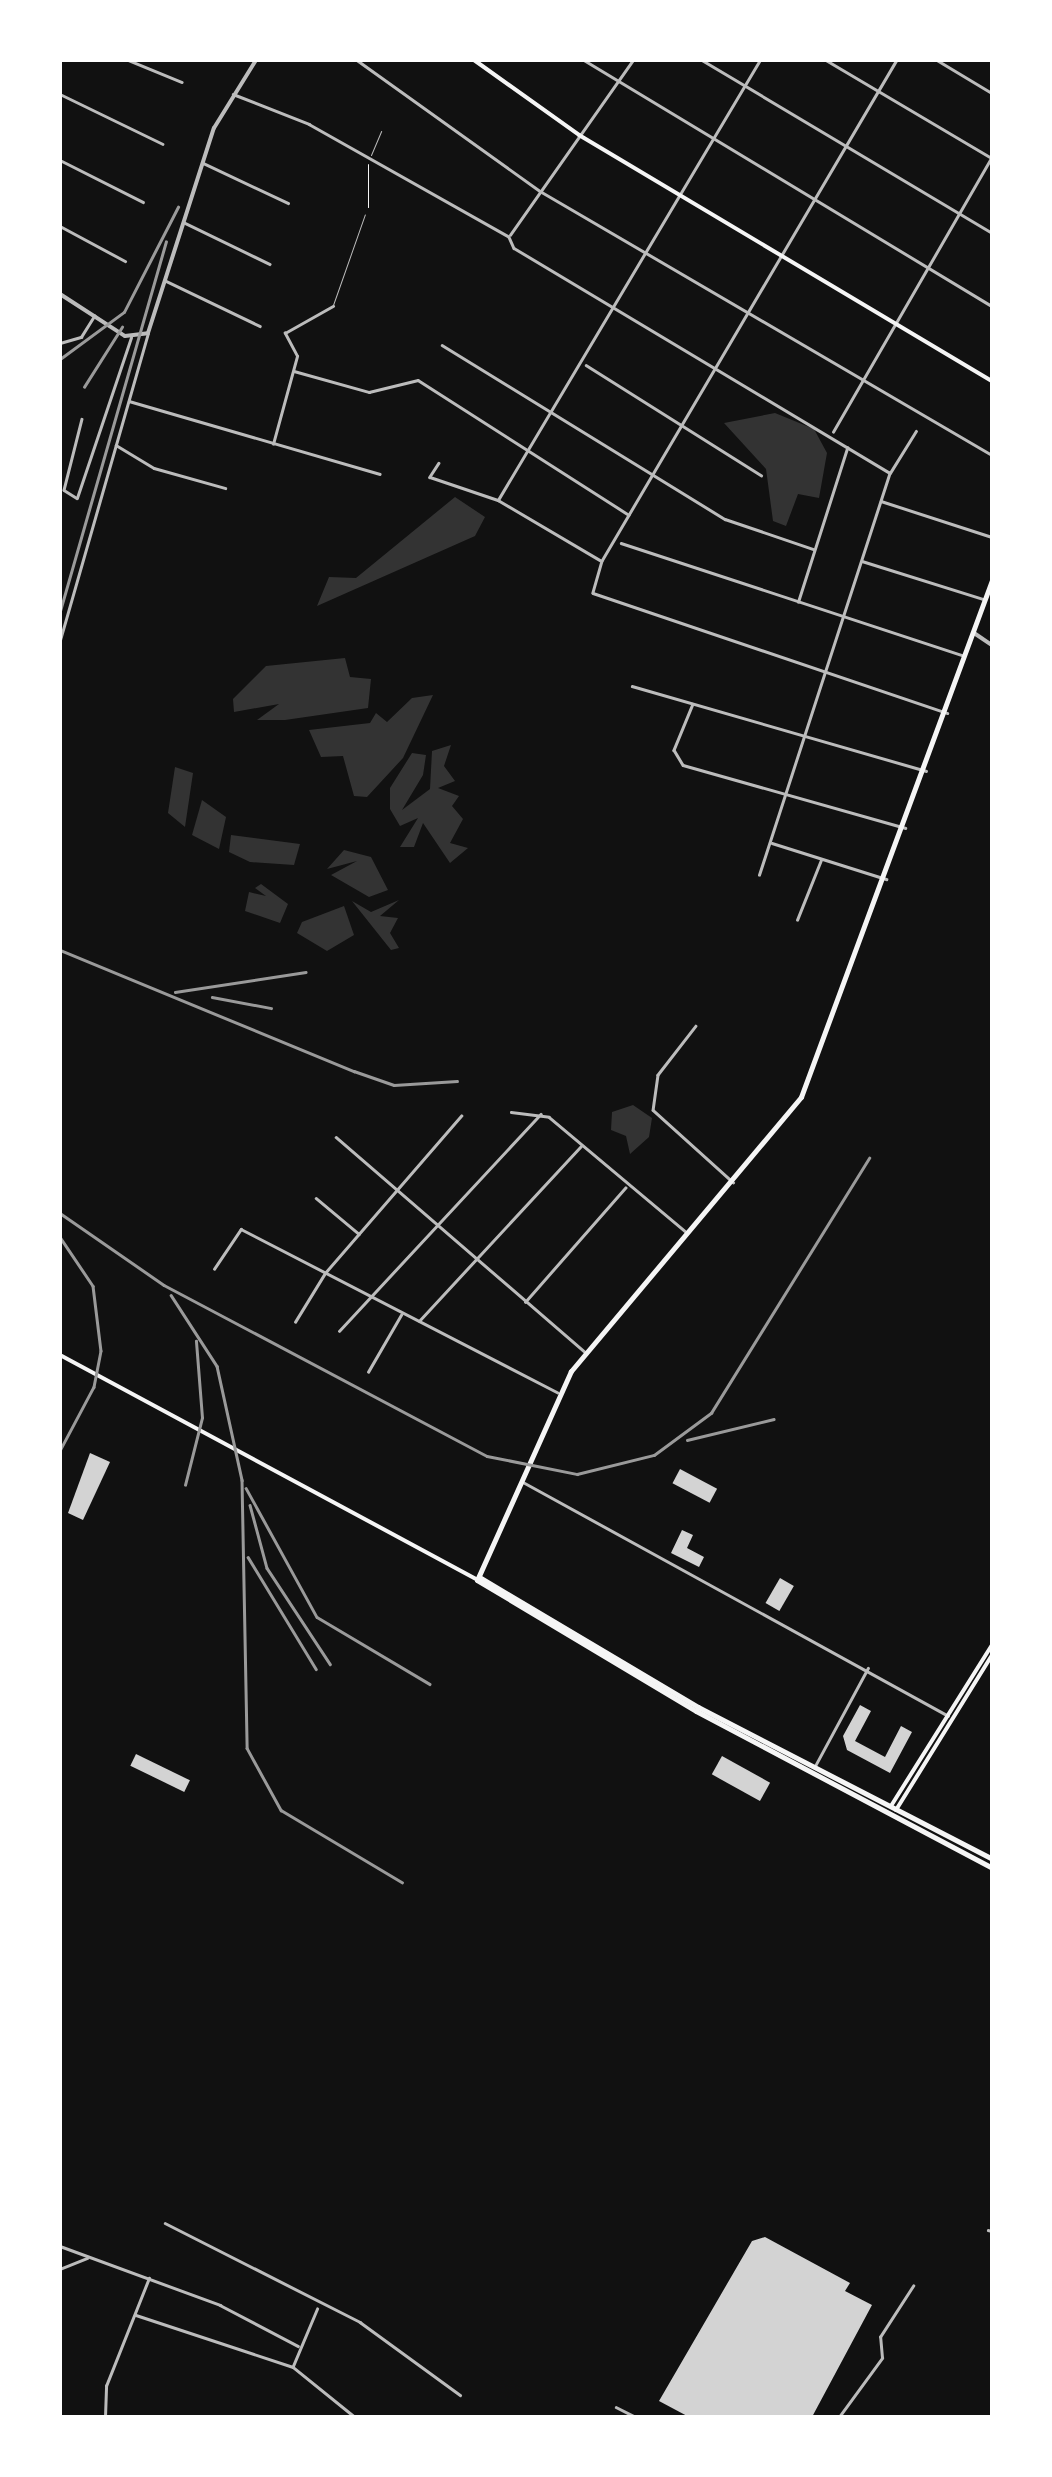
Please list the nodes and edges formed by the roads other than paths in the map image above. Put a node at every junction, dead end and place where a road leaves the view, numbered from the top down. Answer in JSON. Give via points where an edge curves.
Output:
{"nodes":[{"id":1,"x":128,"y":60,"type":"edge"},
{"id":2,"x":256,"y":60,"type":"edge"},
{"id":3,"x":357,"y":60,"type":"edge"},
{"id":4,"x":474,"y":60,"type":"edge"},
{"id":5,"x":584,"y":60,"type":"edge"},
{"id":6,"x":633,"y":60,"type":"edge"},
{"id":7,"x":702,"y":60,"type":"edge"},
{"id":8,"x":760,"y":60,"type":"edge"},
{"id":9,"x":826,"y":60,"type":"edge"},
{"id":10,"x":897,"y":60,"type":"edge"},
{"id":11,"x":938,"y":60,"type":"edge"},
{"id":12,"x":182,"y":82,"type":"dead end"},
{"id":13,"x":616,"y":83,"type":"junction"},
{"id":14,"x":745,"y":86,"type":"junction"},
{"id":15,"x":880,"y":92,"type":"junction"},
{"id":16,"x":992,"y":93,"type":"edge"},
{"id":17,"x":60,"y":94,"type":"edge"},
{"id":18,"x":232,"y":94,"type":"junction"},
{"id":19,"x":381,"y":131,"type":"dead end"},
{"id":20,"x":580,"y":136,"type":"junction"},
{"id":21,"x":714,"y":142,"type":"junction"},
{"id":22,"x":163,"y":144,"type":"dead end"},
{"id":23,"x":846,"y":144,"type":"junction"},
{"id":24,"x":992,"y":158,"type":"edge"},
{"id":25,"x":60,"y":160,"type":"edge"},
{"id":26,"x":368,"y":160,"type":"junction"},
{"id":27,"x":202,"y":162,"type":"junction"},
{"id":28,"x":540,"y":192,"type":"junction"},
{"id":29,"x":680,"y":196,"type":"junction"},
{"id":30,"x":143,"y":202,"type":"dead end"},
{"id":31,"x":812,"y":202,"type":"junction"},
{"id":32,"x":288,"y":204,"type":"dead end"},
{"id":33,"x":365,"y":214,"type":"road end"},
{"id":34,"x":959,"y":214,"type":"junction"},
{"id":35,"x":183,"y":222,"type":"junction"},
{"id":36,"x":60,"y":226,"type":"edge"},
{"id":37,"x":992,"y":233,"type":"edge"},
{"id":38,"x":510,"y":236,"type":"junction"},
{"id":39,"x":780,"y":254,"type":"junction"},
{"id":40,"x":650,"y":258,"type":"junction"},
{"id":41,"x":125,"y":261,"type":"dead end"},
{"id":42,"x":270,"y":264,"type":"dead end"},
{"id":43,"x":928,"y":268,"type":"junction"},
{"id":44,"x":165,"y":280,"type":"junction"},
{"id":45,"x":60,"y":294,"type":"edge"},
{"id":46,"x":333,"y":306,"type":"joint"},
{"id":47,"x":992,"y":306,"type":"edge"},
{"id":48,"x":618,"y":310,"type":"junction"},
{"id":49,"x":94,"y":316,"type":"junction"},
{"id":50,"x":750,"y":316,"type":"junction"},
{"id":51,"x":894,"y":321,"type":"junction"},
{"id":52,"x":260,"y":326,"type":"dead end"},
{"id":53,"x":148,"y":333,"type":"junction"},
{"id":54,"x":131,"y":338,"type":"junction"},
{"id":55,"x":60,"y":343,"type":"edge"},
{"id":56,"x":442,"y":346,"type":"dead end"},
{"id":57,"x":584,"y":364,"type":"junction"},
{"id":58,"x":716,"y":370,"type":"junction"},
{"id":59,"x":294,"y":371,"type":"junction"},
{"id":60,"x":992,"y":381,"type":"edge"},
{"id":61,"x":866,"y":382,"type":"junction"},
{"id":62,"x":127,"y":400,"type":"junction"},
{"id":63,"x":555,"y":414,"type":"junction"},
{"id":64,"x":82,"y":419,"type":"dead end"},
{"id":65,"x":688,"y":424,"type":"junction"},
{"id":66,"x":916,"y":431,"type":"dead end"},
{"id":67,"x":832,"y":435,"type":"junction"},
{"id":68,"x":273,"y":444,"type":"junction"},
{"id":69,"x":115,"y":445,"type":"junction"},
{"id":70,"x":848,"y":446,"type":"junction"},
{"id":71,"x":531,"y":452,"type":"junction"},
{"id":72,"x":992,"y":455,"type":"edge"},
{"id":73,"x":439,"y":463,"type":"dead end"},
{"id":74,"x":890,"y":472,"type":"junction"},
{"id":75,"x":380,"y":474,"type":"dead end"},
{"id":76,"x":761,"y":475,"type":"dead end"},
{"id":77,"x":655,"y":477,"type":"junction"},
{"id":78,"x":226,"y":488,"type":"dead end"},
{"id":79,"x":498,"y":500,"type":"junction"},
{"id":80,"x":881,"y":501,"type":"junction"},
{"id":81,"x":630,"y":516,"type":"junction"},
{"id":82,"x":992,"y":537,"type":"edge"},
{"id":83,"x":619,"y":542,"type":"junction"},
{"id":84,"x":814,"y":548,"type":"junction"},
{"id":85,"x":602,"y":561,"type":"junction"},
{"id":86,"x":860,"y":561,"type":"junction"},
{"id":87,"x":992,"y":580,"type":"edge"},
{"id":88,"x":985,"y":600,"type":"junction"},
{"id":89,"x":798,"y":602,"type":"junction"},
{"id":90,"x":843,"y":616,"type":"junction"},
{"id":91,"x":974,"y":633,"type":"junction"},
{"id":92,"x":60,"y":640,"type":"edge"},
{"id":93,"x":992,"y":645,"type":"edge"},
{"id":94,"x":966,"y":656,"type":"junction"},
{"id":95,"x":824,"y":674,"type":"junction"},
{"id":96,"x":632,"y":686,"type":"dead end"},
{"id":97,"x":694,"y":703,"type":"junction"},
{"id":98,"x":947,"y":714,"type":"junction"},
{"id":99,"x":804,"y":736,"type":"junction"},
{"id":100,"x":926,"y":771,"type":"junction"},
{"id":101,"x":785,"y":792,"type":"junction"},
{"id":102,"x":905,"y":828,"type":"junction"},
{"id":103,"x":770,"y":843,"type":"junction"},
{"id":104,"x":822,"y":858,"type":"junction"},
{"id":105,"x":759,"y":875,"type":"dead end"},
{"id":106,"x":886,"y":879,"type":"junction"},
{"id":107,"x":797,"y":920,"type":"dead end"},
{"id":108,"x":696,"y":1026,"type":"dead end"},
{"id":109,"x":510,"y":1112,"type":"dead end"},
{"id":110,"x":541,"y":1114,"type":"junction"},
{"id":111,"x":461,"y":1116,"type":"dead end"},
{"id":112,"x":336,"y":1137,"type":"dead end"},
{"id":113,"x":581,"y":1146,"type":"junction"},
{"id":114,"x":733,"y":1182,"type":"junction"},
{"id":115,"x":626,"y":1186,"type":"junction"},
{"id":116,"x":397,"y":1193,"type":"junction"},
{"id":117,"x":316,"y":1198,"type":"dead end"},
{"id":118,"x":432,"y":1224,"type":"junction"},
{"id":119,"x":688,"y":1234,"type":"junction"},
{"id":120,"x":360,"y":1235,"type":"junction"},
{"id":121,"x":472,"y":1260,"type":"junction"},
{"id":122,"x":214,"y":1269,"type":"dead end"},
{"id":123,"x":325,"y":1273,"type":"junction"},
{"id":124,"x":364,"y":1295,"type":"junction"},
{"id":125,"x":524,"y":1303,"type":"junction"},
{"id":126,"x":402,"y":1314,"type":"junction"},
{"id":127,"x":295,"y":1322,"type":"dead end"},
{"id":128,"x":417,"y":1323,"type":"junction"},
{"id":129,"x":339,"y":1331,"type":"dead end"},
{"id":130,"x":584,"y":1351,"type":"junction"},
{"id":131,"x":60,"y":1355,"type":"edge"},
{"id":132,"x":368,"y":1372,"type":"dead end"},
{"id":133,"x":559,"y":1392,"type":"junction"},
{"id":134,"x":521,"y":1481,"type":"junction"},
{"id":135,"x":478,"y":1578,"type":"junction"},
{"id":136,"x":992,"y":1645,"type":"edge"},
{"id":137,"x":992,"y":1655,"type":"edge"},
{"id":138,"x":869,"y":1667,"type":"junction"},
{"id":139,"x":958,"y":1705,"type":"junction"},
{"id":140,"x":950,"y":1717,"type":"junction"},
{"id":141,"x":814,"y":1766,"type":"junction"},
{"id":142,"x":892,"y":1809,"type":"junction"},
{"id":143,"x":992,"y":1859,"type":"edge"},
{"id":144,"x":992,"y":1868,"type":"edge"},
{"id":145,"x":165,"y":2222,"type":"dead end"},
{"id":146,"x":60,"y":2246,"type":"edge"},
{"id":147,"x":88,"y":2257,"type":"junction"},
{"id":148,"x":60,"y":2268,"type":"edge"},
{"id":149,"x":150,"y":2276,"type":"junction"},
{"id":150,"x":913,"y":2286,"type":"dead end"},
{"id":151,"x":318,"y":2308,"type":"junction"},
{"id":152,"x":136,"y":2315,"type":"junction"},
{"id":153,"x":298,"y":2346,"type":"junction"},
{"id":154,"x":293,"y":2367,"type":"junction"},
{"id":155,"x":460,"y":2395,"type":"dead end"},
{"id":156,"x":616,"y":2407,"type":"dead end"},
{"id":157,"x":105,"y":2417,"type":"edge"},
{"id":158,"x":355,"y":2417,"type":"edge"},
{"id":159,"x":636,"y":2417,"type":"edge"},
{"id":160,"x":839,"y":2417,"type":"edge"}],
"edges":[{"from":1,"to":12,"type":"street"},
{"from":2,"to":18,"type":"street"},
{"from":3,"to":28,"type":"street"},
{"from":4,"to":20,"type":"main road"},
{"from":5,"to":13,"type":"street"},
{"from":6,"to":13,"type":"street"},
{"from":7,"to":14,"type":"street"},
{"from":8,"to":14,"type":"street"},
{"from":9,"to":15,"type":"street"},
{"from":10,"to":15,"type":"street"},
{"from":11,"to":16,"type":"street"},
{"from":13,"to":20,"type":"street"},
{"from":13,"to":21,"type":"street"},
{"from":14,"to":21,"type":"street"},
{"from":14,"to":23,"type":"street"},
{"from":15,"to":23,"type":"street"},
{"from":15,"to":24,"type":"street"},
{"from":17,"to":22,"type":"street"},
{"from":18,"to":26,"type":"street"},
{"from":18,"to":27,"type":"street"},
{"from":19,"to":26,"type":"lane"},
{"from":20,"to":28,"type":"street"},
{"from":20,"to":29,"type":"main road"},
{"from":21,"to":29,"type":"street"},
{"from":21,"to":31,"type":"street"},
{"from":23,"to":31,"type":"street"},
{"from":23,"to":34,"type":"street"},
{"from":24,"to":34,"type":"street"},
{"from":25,"to":30,"type":"street"},
{"from":26,"to":38,"type":"street"},
{"from":27,"to":32,"type":"street"},
{"from":27,"to":35,"type":"street"},
{"from":28,"to":38,"type":"street"},
{"from":28,"to":40,"type":"street"},
{"from":29,"to":39,"type":"main road"},
{"from":29,"to":40,"type":"street"},
{"from":31,"to":39,"type":"street"},
{"from":31,"to":43,"type":"street"},
{"from":33,"to":46,"type":"lane"},
{"from":34,"to":37,"type":"street"},
{"from":34,"to":43,"type":"street"},
{"from":35,"to":42,"type":"street"},
{"from":35,"to":44,"type":"street"},
{"from":36,"to":41,"type":"street"},
{"from":38,"to":48,"type":"street","via":[[514,248]]},
{"from":39,"to":50,"type":"street"},
{"from":39,"to":51,"type":"main road"},
{"from":40,"to":48,"type":"street"},
{"from":40,"to":50,"type":"street"},
{"from":43,"to":47,"type":"street"},
{"from":43,"to":51,"type":"street"},
{"from":44,"to":52,"type":"street"},
{"from":44,"to":53,"type":"street"},
{"from":45,"to":49,"type":"street"},
{"from":46,"to":59,"type":"street","via":[[284,332]]},
{"from":48,"to":57,"type":"street"},
{"from":48,"to":58,"type":"street"},
{"from":49,"to":54,"type":"street"},
{"from":49,"to":55,"type":"street","via":[[81,337]]},
{"from":50,"to":58,"type":"street"},
{"from":50,"to":61,"type":"street"},
{"from":51,"to":60,"type":"main road"},
{"from":51,"to":61,"type":"street"},
{"from":53,"to":54,"type":"street"},
{"from":53,"to":62,"type":"street"},
{"from":54,"to":64,"type":"street","via":[[76,498],[64,490],[65,474]]},
{"from":56,"to":63,"type":"street"},
{"from":57,"to":63,"type":"street"},
{"from":57,"to":65,"type":"street"},
{"from":58,"to":65,"type":"street"},
{"from":58,"to":67,"type":"street"},
{"from":59,"to":68,"type":"street"},
{"from":59,"to":71,"type":"street","via":[[374,392],[416,380]]},
{"from":61,"to":67,"type":"street"},
{"from":61,"to":72,"type":"street"},
{"from":62,"to":68,"type":"street"},
{"from":62,"to":69,"type":"street"},
{"from":63,"to":71,"type":"street"},
{"from":63,"to":77,"type":"street"},
{"from":65,"to":76,"type":"street"},
{"from":65,"to":77,"type":"street"},
{"from":66,"to":74,"type":"street"},
{"from":67,"to":70,"type":"street"},
{"from":68,"to":75,"type":"street"},
{"from":69,"to":78,"type":"street","via":[[154,468]]},
{"from":69,"to":92,"type":"street"},
{"from":70,"to":74,"type":"street"},
{"from":70,"to":84,"type":"street"},
{"from":71,"to":79,"type":"street"},
{"from":71,"to":81,"type":"street"},
{"from":73,"to":79,"type":"street","via":[[430,477]]},
{"from":74,"to":80,"type":"street"},
{"from":77,"to":81,"type":"street"},
{"from":77,"to":84,"type":"street","via":[[725,519]]},
{"from":79,"to":85,"type":"street"},
{"from":80,"to":82,"type":"street"},
{"from":80,"to":86,"type":"street"},
{"from":81,"to":83,"type":"street"},
{"from":83,"to":85,"type":"street"},
{"from":83,"to":89,"type":"street"},
{"from":84,"to":89,"type":"street"},
{"from":85,"to":95,"type":"street","via":[[593,594]]},
{"from":86,"to":88,"type":"street"},
{"from":86,"to":90,"type":"street"},
{"from":87,"to":88,"type":"main road"},
{"from":88,"to":91,"type":"main road"},
{"from":89,"to":90,"type":"street"},
{"from":90,"to":94,"type":"street"},
{"from":90,"to":95,"type":"street"},
{"from":91,"to":93,"type":"street"},
{"from":91,"to":94,"type":"main road"},
{"from":94,"to":98,"type":"main road"},
{"from":95,"to":98,"type":"street"},
{"from":95,"to":99,"type":"street"},
{"from":96,"to":97,"type":"street"},
{"from":97,"to":99,"type":"street"},
{"from":97,"to":101,"type":"street","via":[[676,760]]},
{"from":98,"to":100,"type":"main road"},
{"from":99,"to":100,"type":"street"},
{"from":99,"to":101,"type":"street"},
{"from":100,"to":102,"type":"main road"},
{"from":101,"to":102,"type":"street"},
{"from":101,"to":103,"type":"street"},
{"from":102,"to":106,"type":"main road"},
{"from":103,"to":104,"type":"street"},
{"from":103,"to":105,"type":"street"},
{"from":104,"to":106,"type":"street"},
{"from":104,"to":107,"type":"street"},
{"from":106,"to":114,"type":"main road","via":[[801,1098]]},
{"from":108,"to":114,"type":"street","via":[[658,1075],[653,1110]]},
{"from":109,"to":110,"type":"street"},
{"from":110,"to":113,"type":"street"},
{"from":110,"to":118,"type":"street"},
{"from":111,"to":116,"type":"street"},
{"from":112,"to":116,"type":"street"},
{"from":113,"to":115,"type":"street"},
{"from":113,"to":121,"type":"street"},
{"from":114,"to":119,"type":"main road"},
{"from":115,"to":119,"type":"street"},
{"from":115,"to":125,"type":"street"},
{"from":116,"to":118,"type":"street"},
{"from":116,"to":120,"type":"street"},
{"from":117,"to":120,"type":"street"},
{"from":118,"to":121,"type":"street"},
{"from":118,"to":124,"type":"street"},
{"from":119,"to":130,"type":"main road"},
{"from":120,"to":123,"type":"street"},
{"from":121,"to":125,"type":"street"},
{"from":121,"to":128,"type":"street"},
{"from":122,"to":123,"type":"street","via":[[241,1229]]},
{"from":123,"to":124,"type":"street"},
{"from":123,"to":127,"type":"street"},
{"from":124,"to":126,"type":"street"},
{"from":124,"to":129,"type":"street"},
{"from":125,"to":130,"type":"street"},
{"from":126,"to":128,"type":"street"},
{"from":126,"to":132,"type":"street"},
{"from":128,"to":133,"type":"street"},
{"from":130,"to":133,"type":"main road"},
{"from":131,"to":135,"type":"main road"},
{"from":133,"to":134,"type":"main road"},
{"from":134,"to":135,"type":"main road"},
{"from":134,"to":138,"type":"street"},
{"from":135,"to":141,"type":"main road"},
{"from":135,"to":142,"type":"main road","via":[[696,1711]]},
{"from":136,"to":139,"type":"main road"},
{"from":137,"to":139,"type":"main road"},
{"from":138,"to":140,"type":"street"},
{"from":138,"to":141,"type":"street"},
{"from":139,"to":140,"type":"main road"},
{"from":140,"to":142,"type":"main road"},
{"from":141,"to":142,"type":"main road"},
{"from":142,"to":143,"type":"main road"},
{"from":142,"to":144,"type":"main road"},
{"from":145,"to":151,"type":"street"},
{"from":146,"to":147,"type":"street"},
{"from":147,"to":148,"type":"street"},
{"from":147,"to":149,"type":"street"},
{"from":149,"to":152,"type":"street"},
{"from":149,"to":153,"type":"street"},
{"from":150,"to":160,"type":"street","via":[[880,2337],[882,2358]]},
{"from":151,"to":153,"type":"street"},
{"from":151,"to":155,"type":"street","via":[[360,2322]]},
{"from":152,"to":154,"type":"street"},
{"from":152,"to":157,"type":"street","via":[[106,2386]]},
{"from":153,"to":154,"type":"street"},
{"from":154,"to":158,"type":"street"},
{"from":156,"to":159,"type":"street"}]}
